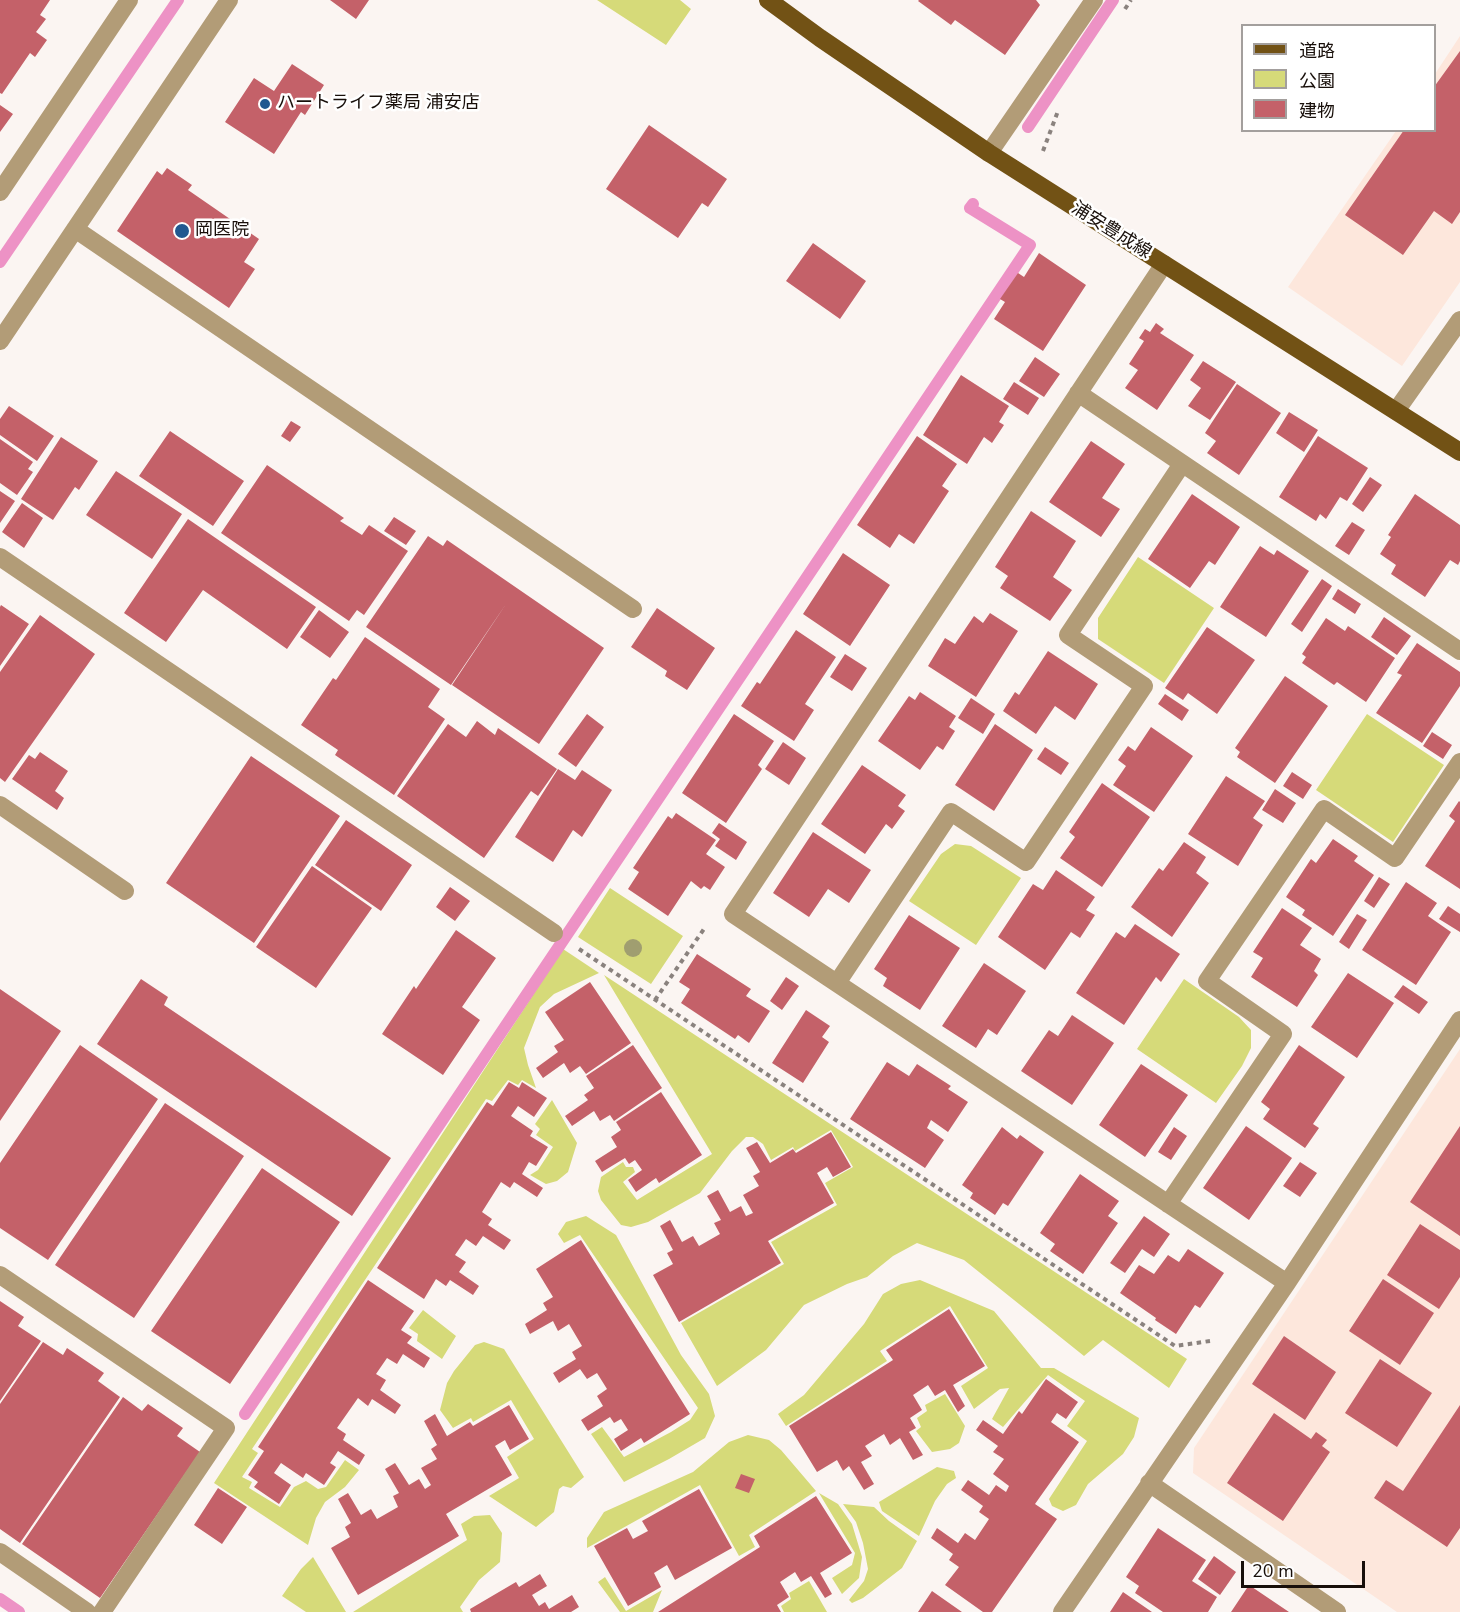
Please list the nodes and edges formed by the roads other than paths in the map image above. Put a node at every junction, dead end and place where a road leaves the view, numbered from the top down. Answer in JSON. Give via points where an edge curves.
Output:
{"nodes":[{"id":1,"x":129,"y":0,"type":"edge"},
{"id":2,"x":229,"y":0,"type":"edge"},
{"id":3,"x":768,"y":0,"type":"edge"},
{"id":4,"x":1094,"y":0,"type":"edge"},
{"id":5,"x":988,"y":153,"type":"junction"},
{"id":6,"x":0,"y":192,"type":"edge"},
{"id":7,"x":75,"y":229,"type":"junction"},
{"id":8,"x":1164,"y":264,"type":"junction"},
{"id":9,"x":1460,"y":320,"type":"edge"},
{"id":10,"x":0,"y":341,"type":"edge"},
{"id":11,"x":1078,"y":393,"type":"junction"},
{"id":12,"x":1396,"y":411,"type":"junction"},
{"id":13,"x":1460,"y":452,"type":"edge"},
{"id":14,"x":1182,"y":464,"type":"junction"},
{"id":15,"x":0,"y":557,"type":"edge"},
{"id":16,"x":633,"y":609,"type":"dead end"},
{"id":17,"x":1460,"y":651,"type":"edge"},
{"id":18,"x":1460,"y":762,"type":"edge"},
{"id":19,"x":0,"y":805,"type":"edge"},
{"id":20,"x":125,"y":891,"type":"dead end"},
{"id":21,"x":554,"y":933,"type":"dead end"},
{"id":22,"x":837,"y":983,"type":"junction"},
{"id":23,"x":1460,"y":1020,"type":"edge"},
{"id":24,"x":1168,"y":1204,"type":"junction"},
{"id":25,"x":0,"y":1275,"type":"edge"},
{"id":26,"x":1287,"y":1283,"type":"junction"},
{"id":27,"x":1149,"y":1483,"type":"junction"},
{"id":28,"x":0,"y":1552,"type":"edge"},
{"id":29,"x":87,"y":1612,"type":"edge"},
{"id":30,"x":102,"y":1612,"type":"edge"},
{"id":31,"x":1062,"y":1612,"type":"edge"},
{"id":32,"x":1337,"y":1612,"type":"edge"}],
"edges":[{"from":1,"to":6,"type":"street"},
{"from":2,"to":7,"type":"street"},
{"from":3,"to":5,"type":"main road","name":"浦安豊成線"},
{"from":4,"to":5,"type":"street"},
{"from":5,"to":8,"type":"main road","name":"浦安豊成線"},
{"from":7,"to":10,"type":"street"},
{"from":7,"to":16,"type":"street"},
{"from":8,"to":11,"type":"street"},
{"from":8,"to":12,"type":"main road","name":"浦安豊成線"},
{"from":9,"to":12,"type":"street"},
{"from":11,"to":14,"type":"street"},
{"from":11,"to":22,"type":"street","via":[[733,914]]},
{"from":12,"to":13,"type":"main road","name":"浦安豊成線"},
{"from":14,"to":17,"type":"street"},
{"from":14,"to":22,"type":"street","via":[[1068,635],[1144,686],[1026,862],[951,812]]},
{"from":15,"to":21,"type":"street"},
{"from":18,"to":24,"type":"street","via":[[1395,858],[1324,808],[1207,981],[1283,1034]]},
{"from":19,"to":20,"type":"street"},
{"from":22,"to":24,"type":"street"},
{"from":23,"to":26,"type":"street"},
{"from":24,"to":26,"type":"street"},
{"from":25,"to":30,"type":"street","via":[[226,1428]]},
{"from":26,"to":27,"type":"street"},
{"from":27,"to":31,"type":"street"},
{"from":27,"to":32,"type":"street"},
{"from":28,"to":29,"type":"street"}]}
